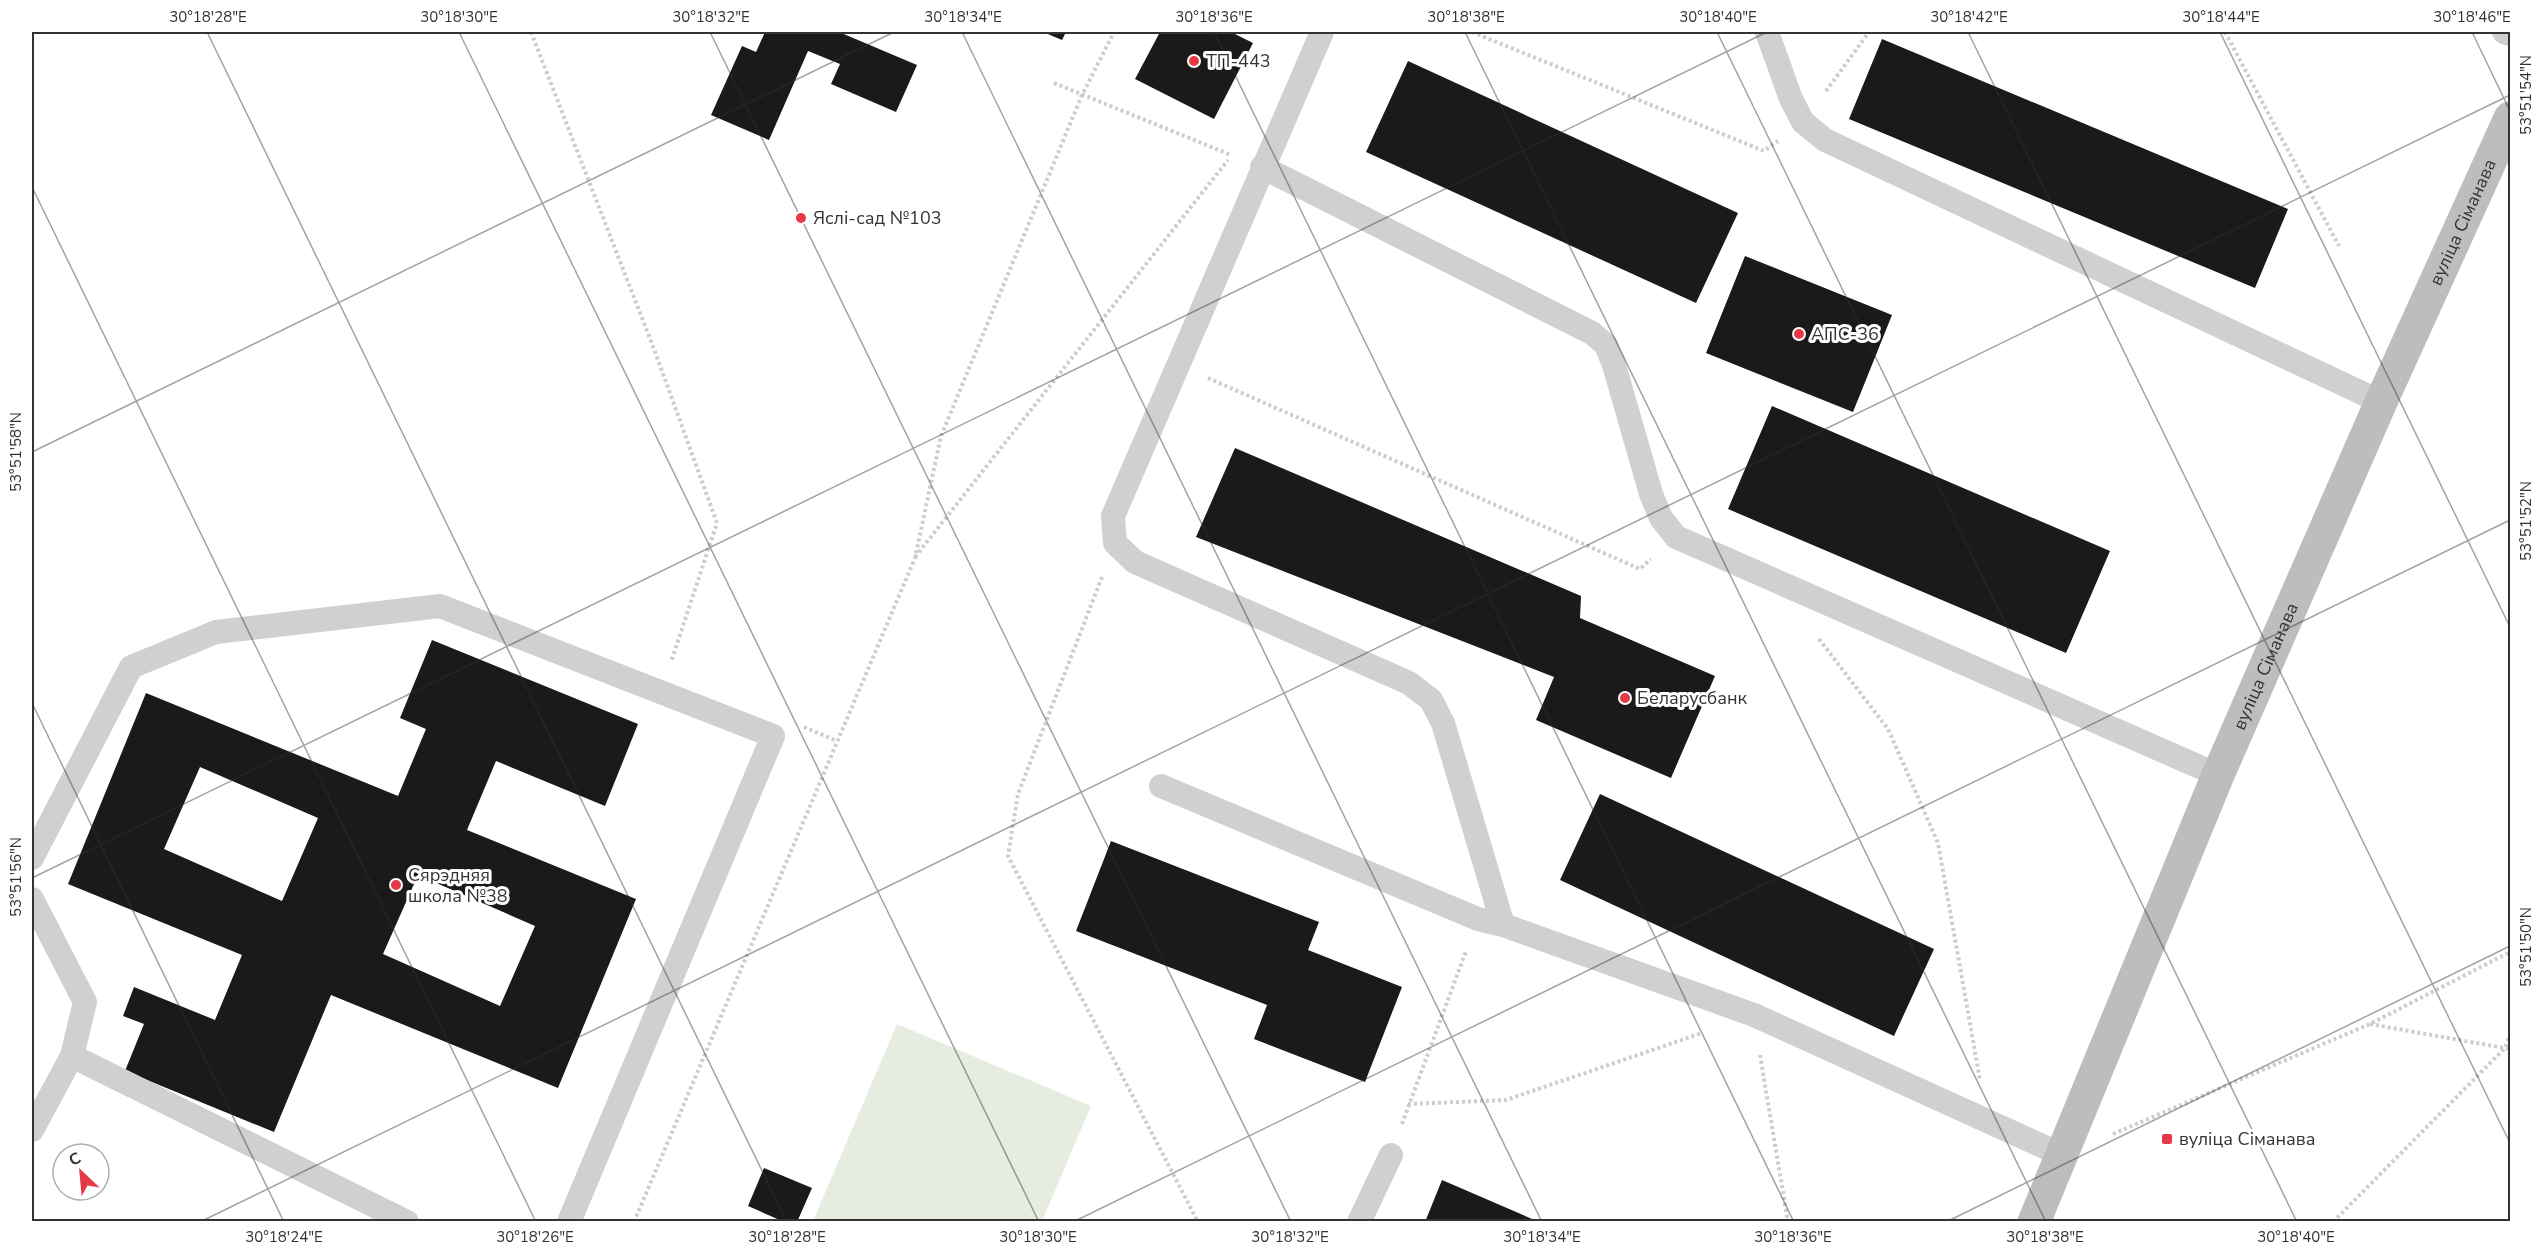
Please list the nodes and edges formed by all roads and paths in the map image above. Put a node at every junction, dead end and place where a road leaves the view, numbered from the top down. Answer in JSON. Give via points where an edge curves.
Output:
{"nodes":[{"id":1,"x":531,"y":32,"type":"edge"},
{"id":2,"x":1114,"y":32,"type":"edge"},
{"id":3,"x":1322,"y":32,"type":"edge"},
{"id":4,"x":1472,"y":32,"type":"edge"},
{"id":5,"x":1767,"y":32,"type":"edge"},
{"id":6,"x":1869,"y":32,"type":"edge"},
{"id":7,"x":2225,"y":32,"type":"edge"},
{"id":8,"x":2504,"y":32,"type":"edge"},
{"id":9,"x":2511,"y":34,"type":"edge"},
{"id":10,"x":1054,"y":83,"type":"dead end"},
{"id":11,"x":1082,"y":95,"type":"junction"},
{"id":12,"x":2511,"y":118,"type":"edge"},
{"id":13,"x":1803,"y":122,"type":"junction"},
{"id":14,"x":1232,"y":155,"type":"junction"},
{"id":15,"x":1262,"y":167,"type":"junction"},
{"id":16,"x":2339,"y":246,"type":"dead end"},
{"id":17,"x":1177,"y":365,"type":"junction"},
{"id":18,"x":2380,"y":402,"type":"junction"},
{"id":19,"x":1676,"y":537,"type":"junction"},
{"id":20,"x":1115,"y":543,"type":"junction"},
{"id":21,"x":915,"y":558,"type":"junction"},
{"id":22,"x":1817,"y":636,"type":"dead end"},
{"id":23,"x":668,"y":672,"type":"dead end"},
{"id":24,"x":795,"y":724,"type":"dead end"},
{"id":25,"x":837,"y":741,"type":"junction"},
{"id":26,"x":2218,"y":775,"type":"junction"},
{"id":27,"x":1161,"y":786,"type":"dead end"},
{"id":28,"x":32,"y":858,"type":"edge"},
{"id":29,"x":32,"y":899,"type":"edge"},
{"id":30,"x":1478,"y":920,"type":"junction"},
{"id":31,"x":1503,"y":925,"type":"junction"},
{"id":32,"x":2511,"y":952,"type":"edge"},
{"id":33,"x":1754,"y":1016,"type":"junction"},
{"id":34,"x":2370,"y":1024,"type":"junction"},
{"id":35,"x":2511,"y":1035,"type":"edge"},
{"id":36,"x":2505,"y":1048,"type":"junction"},
{"id":37,"x":2511,"y":1048,"type":"edge"},
{"id":38,"x":72,"y":1056,"type":"junction"},
{"id":39,"x":1981,"y":1083,"type":"dead end"},
{"id":40,"x":32,"y":1130,"type":"edge"},
{"id":41,"x":1391,"y":1155,"type":"dead end"},
{"id":42,"x":2062,"y":1155,"type":"junction"},
{"id":43,"x":407,"y":1221,"type":"edge"},
{"id":44,"x":569,"y":1221,"type":"edge"},
{"id":45,"x":634,"y":1221,"type":"edge"},
{"id":46,"x":1198,"y":1221,"type":"edge"},
{"id":47,"x":1359,"y":1221,"type":"edge"},
{"id":48,"x":1788,"y":1221,"type":"edge"},
{"id":49,"x":2034,"y":1221,"type":"edge"},
{"id":50,"x":2333,"y":1221,"type":"edge"}],
"edges":[{"from":1,"to":23,"type":"path","via":[[717,523]]},
{"from":2,"to":11,"type":"path"},
{"from":3,"to":15,"type":"lane"},
{"from":4,"to":13,"type":"path","via":[[1764,151]]},
{"from":5,"to":13,"type":"lane"},
{"from":6,"to":13,"type":"path"},
{"from":7,"to":16,"type":"path"},
{"from":8,"to":9,"type":"lane"},
{"from":10,"to":11,"type":"path"},
{"from":11,"to":14,"type":"path"},
{"from":11,"to":21,"type":"path","via":[[941,436]]},
{"from":12,"to":18,"type":"main road","name":"вуліца Сіманава"},
{"from":13,"to":18,"type":"lane","via":[[1825,140]]},
{"from":14,"to":15,"type":"path"},
{"from":14,"to":21,"type":"path"},
{"from":15,"to":17,"type":"lane"},
{"from":15,"to":19,"type":"lane","via":[[1592,333],[1606,345],[1651,494],[1661,518]]},
{"from":17,"to":19,"type":"path","via":[[1640,569]]},
{"from":17,"to":20,"type":"lane","via":[[1113,516]]},
{"from":18,"to":26,"type":"main road","name":"вуліца Сіманава"},
{"from":19,"to":26,"type":"lane"},
{"from":20,"to":31,"type":"lane","via":[[1135,562],[1409,683],[1431,700],[1443,723]]},
{"from":20,"to":46,"type":"path","via":[[1018,794],[1008,856]]},
{"from":21,"to":25,"type":"path"},
{"from":22,"to":39,"type":"path","via":[[1888,729],[1938,843]]},
{"from":24,"to":25,"type":"path"},
{"from":25,"to":45,"type":"path"},
{"from":26,"to":42,"type":"main road","name":"вуліца Сіманава"},
{"from":27,"to":30,"type":"lane"},
{"from":28,"to":44,"type":"lane","via":[[131,667],[216,632],[440,606],[773,736]]},
{"from":29,"to":38,"type":"lane","via":[[84,1002]]},
{"from":30,"to":31,"type":"lane"},
{"from":30,"to":33,"type":"path","via":[[1408,1104],[1506,1100]]},
{"from":31,"to":33,"type":"lane"},
{"from":32,"to":34,"type":"path"},
{"from":33,"to":42,"type":"lane"},
{"from":33,"to":48,"type":"path"},
{"from":34,"to":36,"type":"path"},
{"from":34,"to":42,"type":"path"},
{"from":35,"to":36,"type":"path"},
{"from":36,"to":37,"type":"path"},
{"from":36,"to":50,"type":"path"},
{"from":38,"to":40,"type":"lane"},
{"from":38,"to":43,"type":"lane"},
{"from":41,"to":47,"type":"lane"},
{"from":42,"to":49,"type":"main road","name":"вуліца Сіманава"}]}
